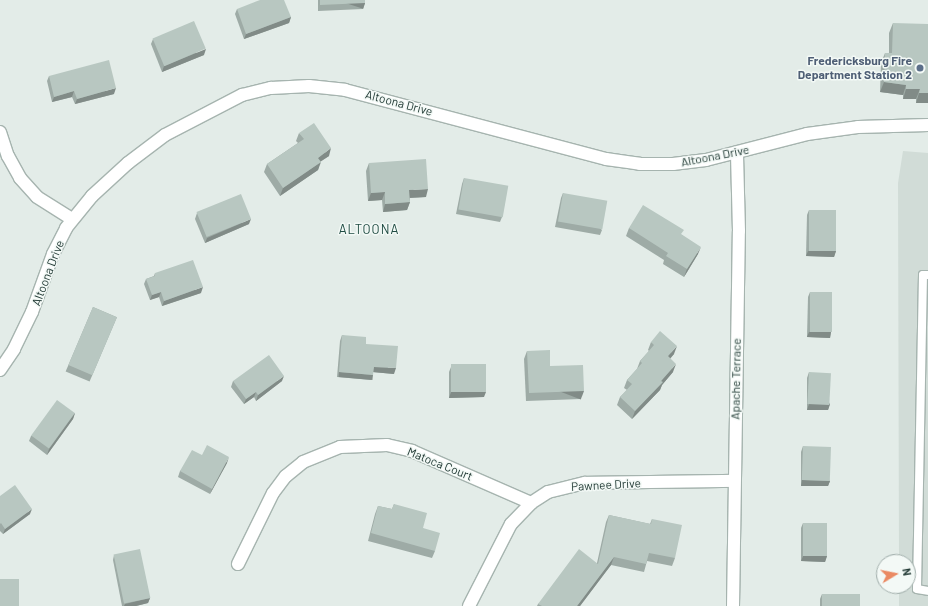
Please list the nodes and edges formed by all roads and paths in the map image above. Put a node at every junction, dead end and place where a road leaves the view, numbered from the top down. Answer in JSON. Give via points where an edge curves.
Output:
{"nodes":[{"id":1,"x":928,"y":125,"type":"edge"},
{"id":2,"x":0,"y":132,"type":"edge"},
{"id":3,"x":737,"y":153,"type":"junction"},
{"id":4,"x":72,"y":219,"type":"junction"},
{"id":5,"x":928,"y":275,"type":"edge"},
{"id":6,"x":0,"y":370,"type":"edge"},
{"id":7,"x":734,"y":481,"type":"junction"},
{"id":8,"x":531,"y":503,"type":"junction"},
{"id":9,"x":238,"y":564,"type":"dead end"},
{"id":10,"x":928,"y":591,"type":"edge"},
{"id":11,"x":469,"y":606,"type":"edge"},
{"id":12,"x":733,"y":606,"type":"edge"}],
"edges":[{"from":1,"to":3,"type":"street","name":"Altoona Drive","via":[[858,127],[807,134]]},
{"from":2,"to":4,"type":"street","via":[[8,156],[20,178],[36,196]]},
{"from":3,"to":4,"type":"street","name":"Altoona Drive","via":[[673,164],[640,164],[606,158],[345,90],[309,86],[271,88],[242,95],[220,104],[165,135],[128,163],[92,196]]},
{"from":3,"to":7,"type":"street","name":"Apache Terrace","via":[[739,231]]},
{"from":4,"to":6,"type":"street","name":"Altoona Drive","via":[[53,254],[32,312]]},
{"from":5,"to":10,"type":"lane","via":[[923,275],[917,589]]},
{"from":7,"to":8,"type":"street","name":"Pawnee Drive","via":[[585,484],[548,492]]},
{"from":7,"to":12,"type":"street","name":"Apache Terrace"},
{"from":8,"to":9,"type":"street","name":"Matoca Court","via":[[412,451],[386,445],[340,447],[303,462],[286,476],[273,493]]},
{"from":8,"to":11,"type":"street","name":"Pawnee Drive","via":[[511,524]]}]}
